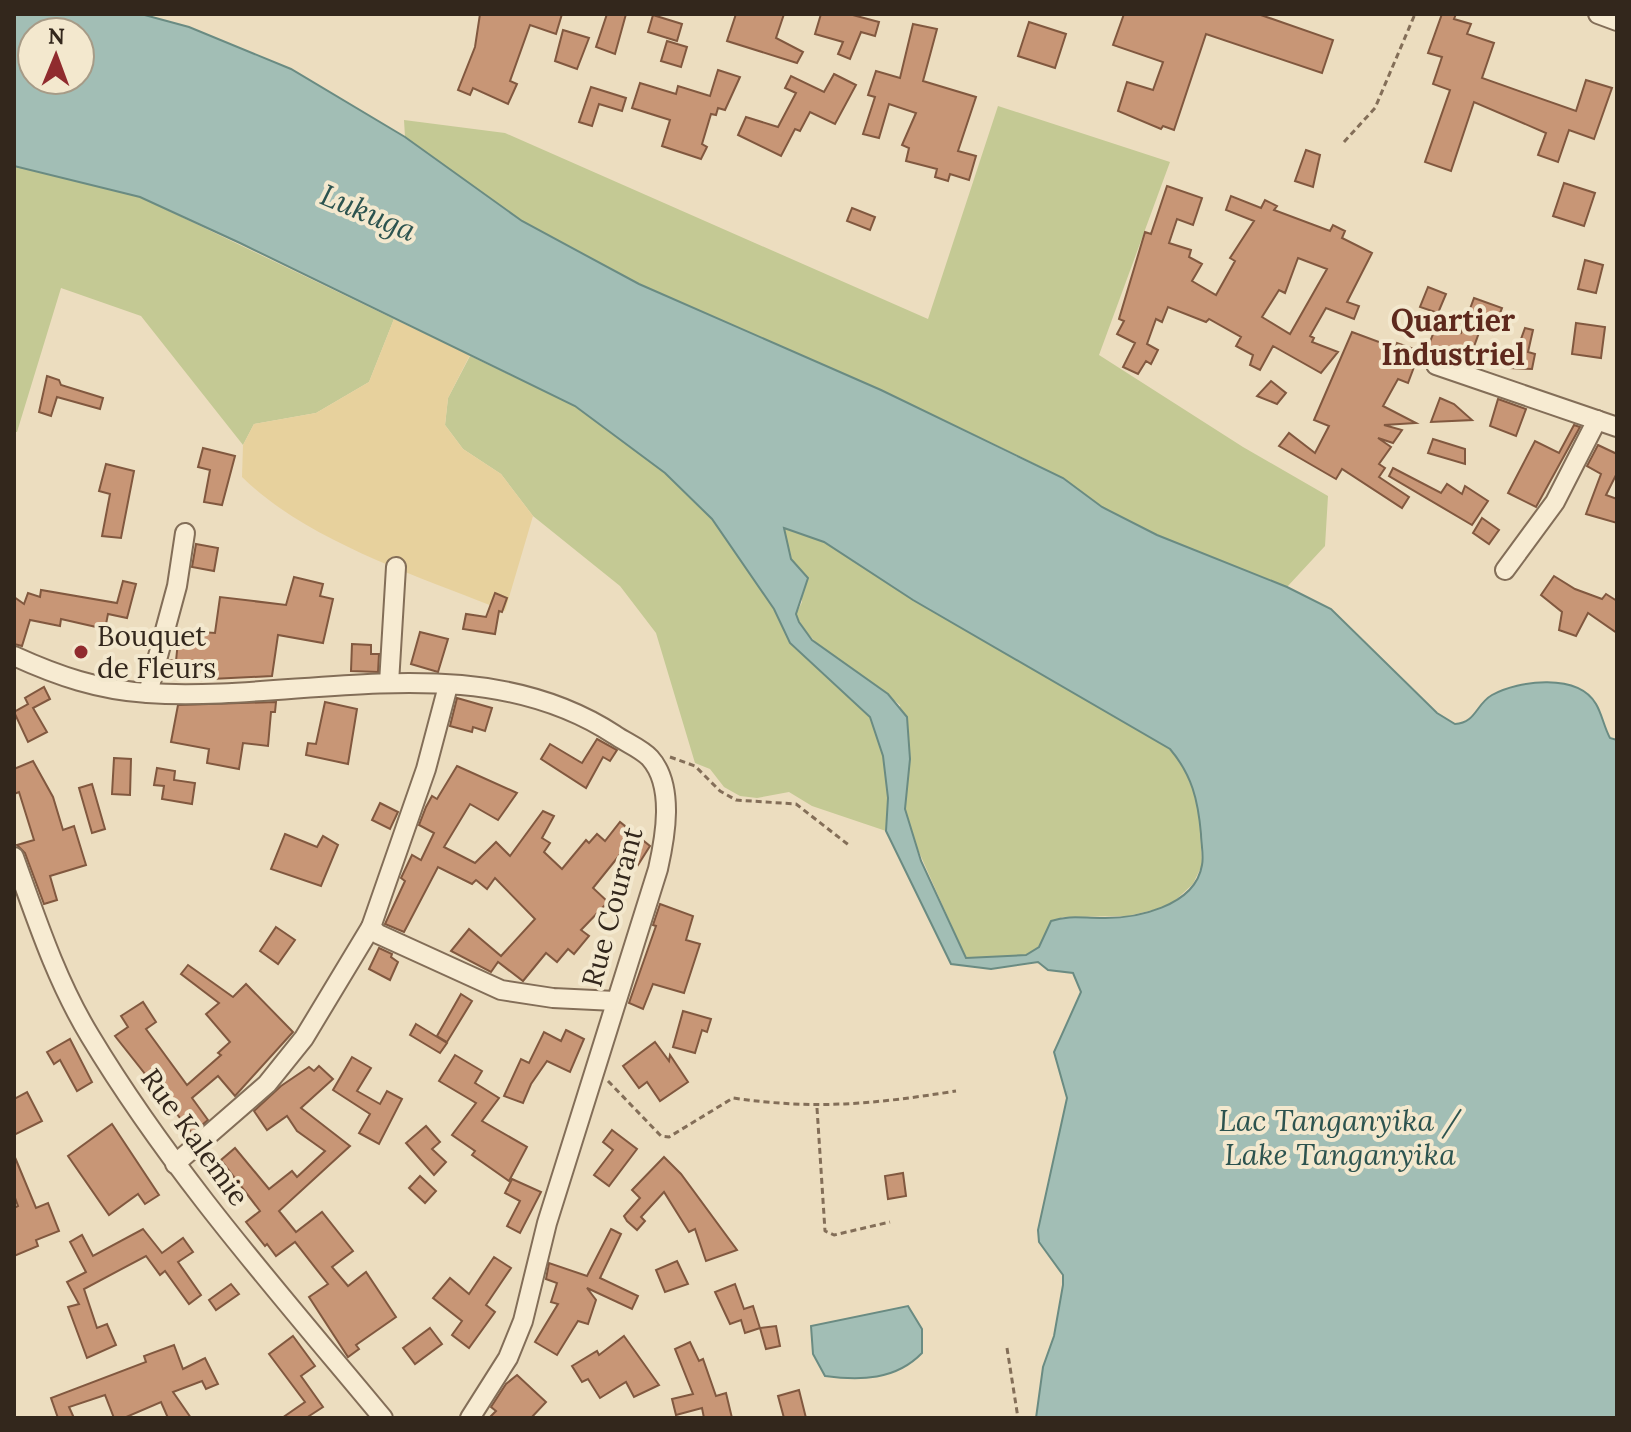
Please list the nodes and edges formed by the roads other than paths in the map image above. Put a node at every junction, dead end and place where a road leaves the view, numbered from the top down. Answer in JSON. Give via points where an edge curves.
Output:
{"nodes":[{"id":1,"x":1598,"y":14,"type":"edge"},
{"id":2,"x":1617,"y":21,"type":"edge"},
{"id":3,"x":1436,"y":365,"type":"dead end"},
{"id":4,"x":1597,"y":420,"type":"junction"},
{"id":5,"x":1617,"y":427,"type":"edge"},
{"id":6,"x":185,"y":533,"type":"dead end"},
{"id":7,"x":396,"y":567,"type":"dead end"},
{"id":8,"x":1505,"y":570,"type":"dead end"},
{"id":9,"x":14,"y":656,"type":"edge"},
{"id":10,"x":389,"y":683,"type":"junction"},
{"id":11,"x":448,"y":686,"type":"junction"},
{"id":12,"x":148,"y":693,"type":"junction"},
{"id":13,"x":14,"y":857,"type":"edge"},
{"id":14,"x":371,"y":927,"type":"junction"},
{"id":15,"x":615,"y":1001,"type":"junction"},
{"id":16,"x":175,"y":1164,"type":"junction"},
{"id":17,"x":383,"y":1418,"type":"edge"},
{"id":18,"x":470,"y":1418,"type":"edge"}],
"edges":[{"from":1,"to":2,"type":"street"},
{"from":3,"to":4,"type":"street"},
{"from":4,"to":5,"type":"street"},
{"from":4,"to":8,"type":"street","via":[[1555,502]]},
{"from":6,"to":12,"type":"street","via":[[177,586]]},
{"from":7,"to":10,"type":"street"},
{"from":9,"to":12,"type":"street","via":[[73,681]]},
{"from":10,"to":11,"type":"street"},
{"from":10,"to":12,"type":"street"},
{"from":11,"to":14,"type":"street","via":[[426,769]]},
{"from":11,"to":15,"type":"street","name":"Rue Courant","via":[[530,696],[597,723],[651,758],[661,781],[664,841]]},
{"from":13,"to":16,"type":"street","name":"Rue Kalemie","via":[[41,937],[89,1035]]},
{"from":14,"to":15,"type":"street","via":[[501,990]]},
{"from":14,"to":16,"type":"street","via":[[304,1038],[267,1084]]},
{"from":15,"to":18,"type":"street","name":"Rue Courant","via":[[547,1223],[523,1321],[508,1358]]},
{"from":16,"to":17,"type":"street","name":"Rue Kalemie"}]}
